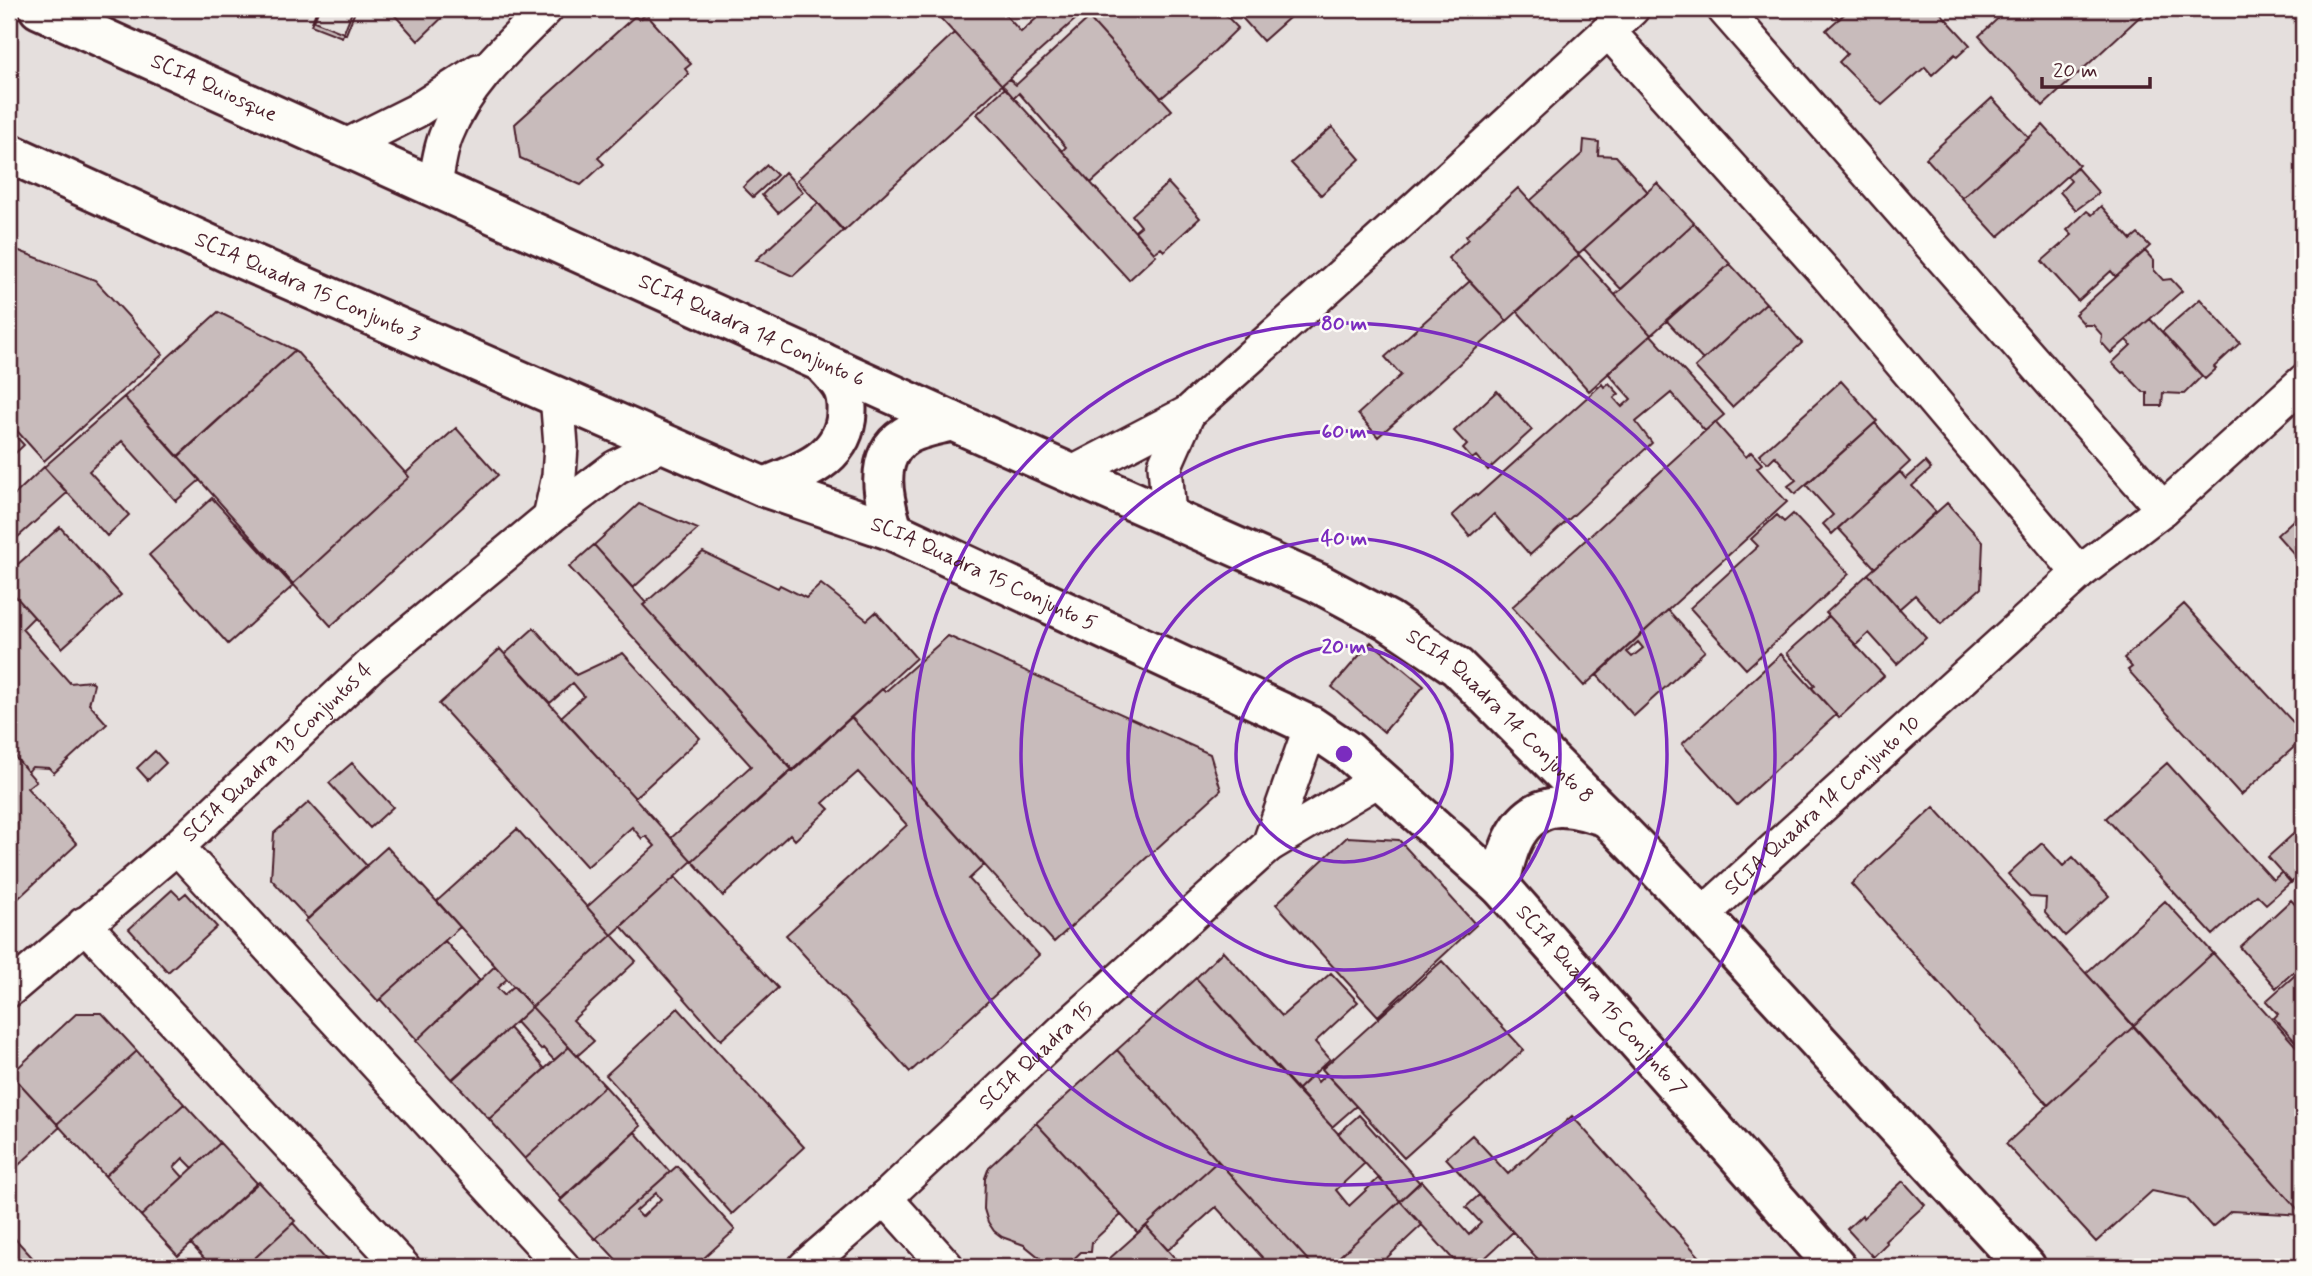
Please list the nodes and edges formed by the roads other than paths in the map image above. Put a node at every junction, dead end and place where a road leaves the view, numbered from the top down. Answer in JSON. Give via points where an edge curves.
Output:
{"nodes":[{"id":1,"x":39,"y":9,"type":"edge"},
{"id":2,"x":546,"y":9,"type":"edge"},
{"id":3,"x":1632,"y":9,"type":"edge"},
{"id":4,"x":1724,"y":9,"type":"edge"},
{"id":5,"x":1608,"y":31,"type":"junction"},
{"id":6,"x":492,"y":62,"type":"junction"},
{"id":7,"x":346,"y":146,"type":"junction"},
{"id":8,"x":9,"y":153,"type":"edge"},
{"id":9,"x":391,"y":166,"type":"joint"},
{"id":10,"x":435,"y":186,"type":"junction"},
{"id":11,"x":822,"y":362,"type":"junction"},
{"id":12,"x":2303,"y":383,"type":"edge"},
{"id":13,"x":557,"y":396,"type":"junction"},
{"id":14,"x":1188,"y":413,"type":"junction"},
{"id":15,"x":609,"y":418,"type":"joint"},
{"id":16,"x":952,"y":421,"type":"junction"},
{"id":17,"x":665,"y":443,"type":"junction"},
{"id":18,"x":1071,"y":474,"type":"junction"},
{"id":19,"x":764,"y":487,"type":"junction"},
{"id":20,"x":1114,"y":491,"type":"joint"},
{"id":21,"x":2163,"y":509,"type":"junction"},
{"id":22,"x":550,"y":517,"type":"junction"},
{"id":23,"x":1169,"y":517,"type":"junction"},
{"id":24,"x":893,"y":531,"type":"junction"},
{"id":25,"x":2079,"y":573,"type":"junction"},
{"id":26,"x":1311,"y":726,"type":"junction"},
{"id":27,"x":1348,"y":751,"type":"joint"},
{"id":28,"x":1378,"y":779,"type":"junction"},
{"id":29,"x":1607,"y":817,"type":"junction"},
{"id":30,"x":1269,"y":845,"type":"junction"},
{"id":31,"x":177,"y":847,"type":"junction"},
{"id":32,"x":1500,"y":886,"type":"junction"},
{"id":33,"x":1702,"y":915,"type":"junction"},
{"id":34,"x":84,"y":925,"type":"junction"},
{"id":35,"x":9,"y":990,"type":"edge"},
{"id":36,"x":885,"y":1198,"type":"junction"},
{"id":37,"x":1825,"y":1262,"type":"edge"},
{"id":38,"x":403,"y":1267,"type":"edge"},
{"id":39,"x":563,"y":1267,"type":"edge"},
{"id":40,"x":805,"y":1267,"type":"edge"},
{"id":41,"x":947,"y":1267,"type":"edge"},
{"id":42,"x":2025,"y":1267,"type":"edge"}],
"edges":[{"from":1,"to":7,"type":"main road","name":"SCIA Quiosque"},
{"from":2,"to":6,"type":"street"},
{"from":3,"to":5,"type":"street"},
{"from":4,"to":21,"type":"street"},
{"from":5,"to":14,"type":"street"},
{"from":5,"to":25,"type":"street","via":[[1828,276]]},
{"from":6,"to":7,"type":"street","via":[[416,111]]},
{"from":6,"to":10,"type":"street","via":[[453,119]]},
{"from":7,"to":9,"type":"main road","name":"SCIA Quiosque"},
{"from":8,"to":13,"type":"main road","name":"SCIA Quadra 15 Conjunto 3"},
{"from":9,"to":10,"type":"main road","name":"SCIA Quadra 14 Conjunto 6"},
{"from":10,"to":11,"type":"main road","name":"SCIA Quadra 14 Conjunto 6"},
{"from":11,"to":16,"type":"main road","name":"SCIA Quadra 14 Conjunto 6"},
{"from":11,"to":19,"type":"main road","via":[[843,389],[847,409],[844,431],[832,452],[808,470]]},
{"from":12,"to":21,"type":"street","name":"SCIA Quadra 14 Conjunto 10"},
{"from":13,"to":15,"type":"main road","name":"SCIA Quadra 15 Conjunto 3"},
{"from":13,"to":22,"type":"street","via":[[561,446]]},
{"from":14,"to":18,"type":"street"},
{"from":14,"to":23,"type":"street","via":[[1165,465]]},
{"from":15,"to":17,"type":"main road","name":"SCIA Quadra 15 Conjunto 5"},
{"from":16,"to":18,"type":"main road","name":"SCIA Quadra 14 Conjunto 6"},
{"from":16,"to":24,"type":"main road","via":[[905,435],[888,453],[883,496]]},
{"from":17,"to":19,"type":"main road","name":"SCIA Quadra 15 Conjunto 5"},
{"from":17,"to":22,"type":"street","name":"SCIA Quadra 13 Conjuntos 4","via":[[615,467]]},
{"from":18,"to":20,"type":"main road","name":"SCIA Quadra 14 Conjunto 6"},
{"from":19,"to":24,"type":"main road","name":"SCIA Quadra 15 Conjunto 5"},
{"from":20,"to":23,"type":"main road","name":"SCIA Quadra 14 Conjunto 8"},
{"from":21,"to":25,"type":"street","name":"SCIA Quadra 14 Conjunto 10"},
{"from":22,"to":31,"type":"street","name":"SCIA Quadra 13 Conjuntos 4","via":[[372,664]]},
{"from":23,"to":29,"type":"main road","name":"SCIA Quadra 14 Conjunto 8","via":[[1318,583],[1389,621],[1457,667]]},
{"from":24,"to":26,"type":"main road","name":"SCIA Quadra 15 Conjunto 5"},
{"from":25,"to":33,"type":"street","name":"SCIA Quadra 14 Conjunto 10"},
{"from":26,"to":27,"type":"main road","name":"SCIA Quadra 15 Conjunto 5"},
{"from":26,"to":30,"type":"street","name":"SCIA Quadra 15"},
{"from":27,"to":28,"type":"main road","name":"SCIA Quadra 15 Conjunto 7"},
{"from":28,"to":30,"type":"street","name":"SCIA Quadra 15"},
{"from":28,"to":32,"type":"main road","name":"SCIA Quadra 15 Conjunto 7"},
{"from":29,"to":32,"type":"main road","via":[[1557,807],[1533,814],[1506,855]]},
{"from":29,"to":33,"type":"main road","name":"SCIA Quadra 14 Conjunto 8"},
{"from":30,"to":36,"type":"street","name":"SCIA Quadra 15"},
{"from":31,"to":34,"type":"street","name":"SCIA Quadra 13 Conjuntos 4"},
{"from":31,"to":39,"type":"street"},
{"from":32,"to":37,"type":"main road","name":"SCIA Quadra 15 Conjunto 7"},
{"from":33,"to":42,"type":"main road"},
{"from":34,"to":35,"type":"street","name":"SCIA Quadra 13 Conjuntos 4"},
{"from":34,"to":38,"type":"street"},
{"from":36,"to":40,"type":"street","name":"SCIA Quadra 15"},
{"from":36,"to":41,"type":"street"}]}
